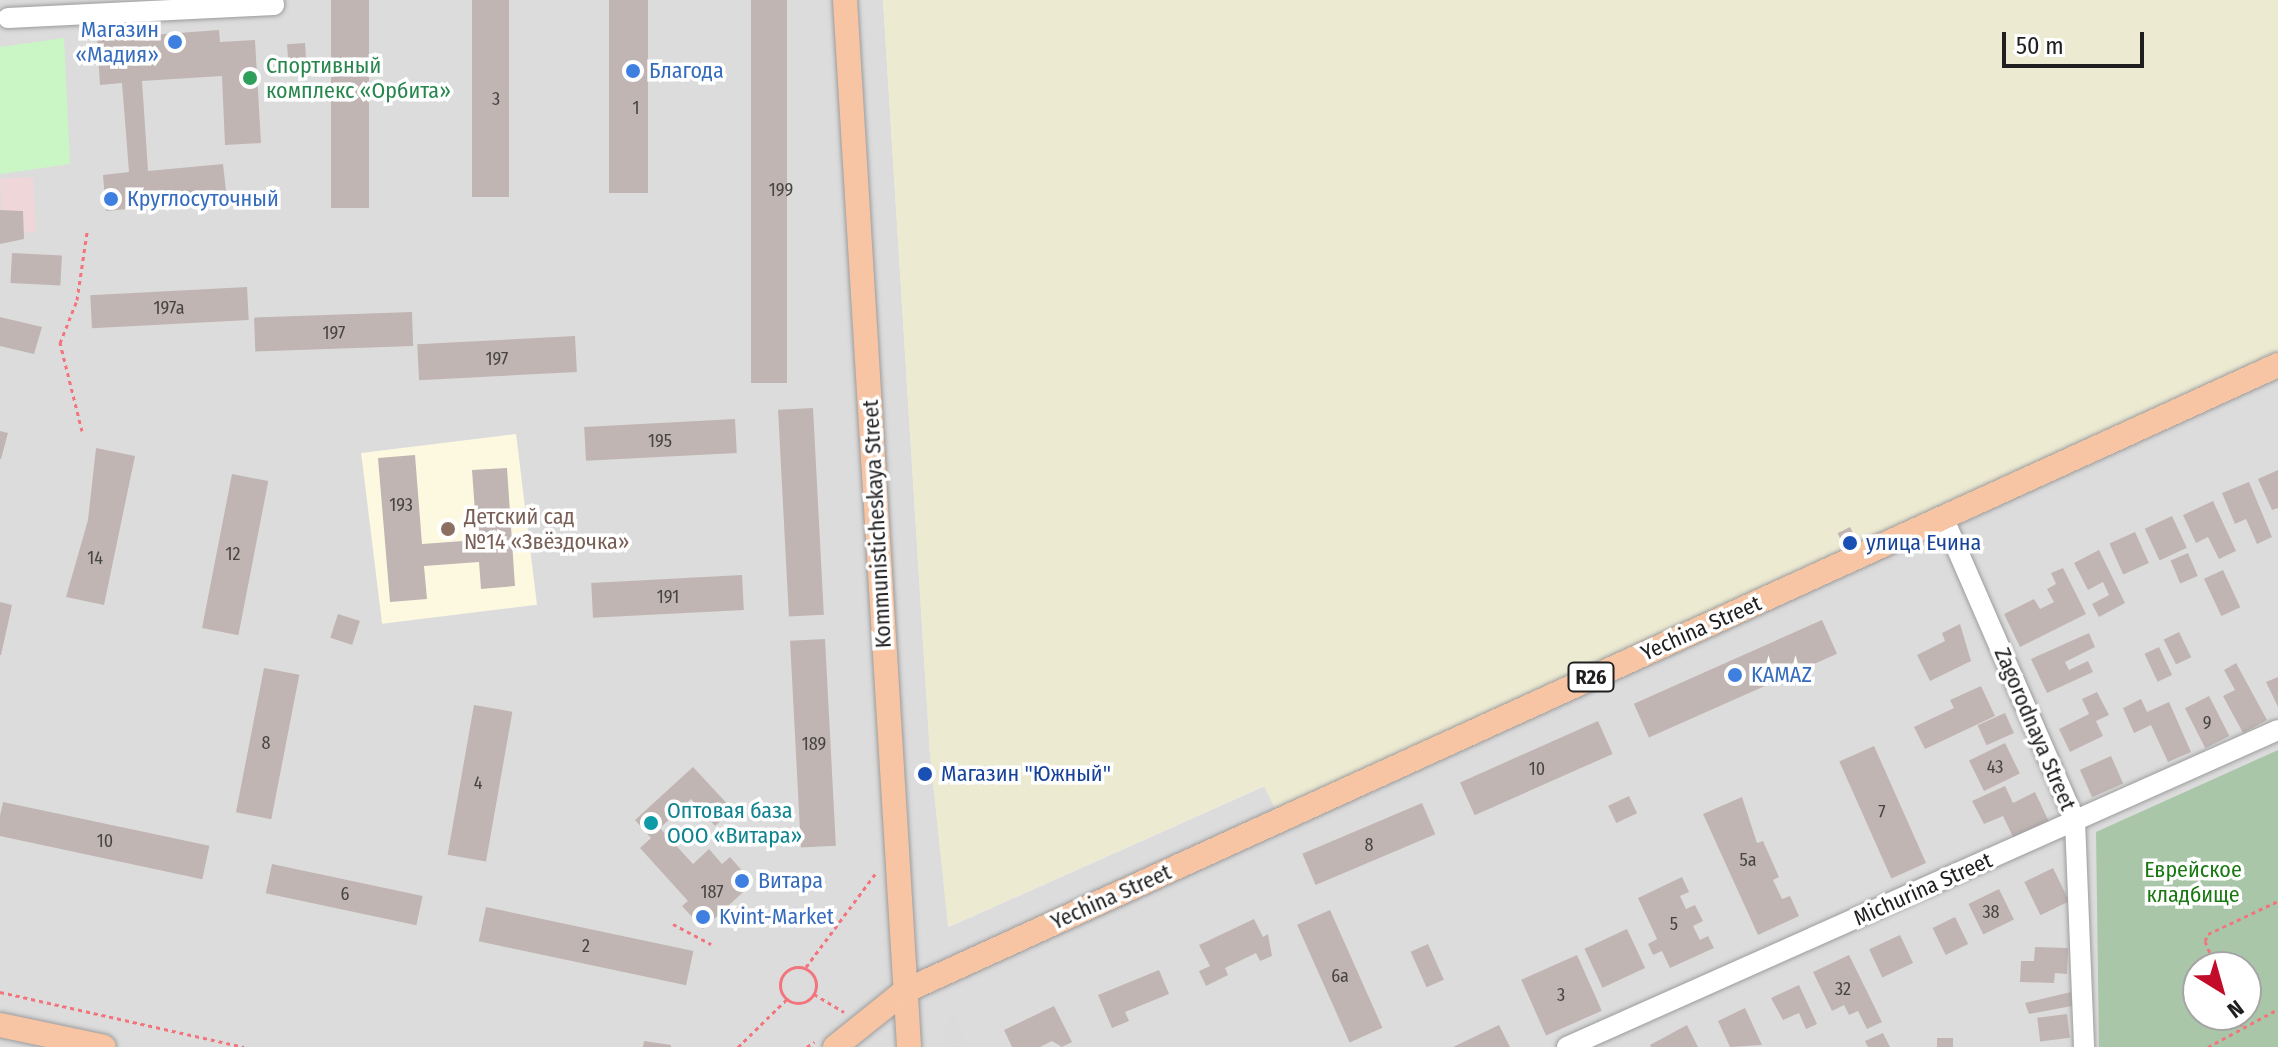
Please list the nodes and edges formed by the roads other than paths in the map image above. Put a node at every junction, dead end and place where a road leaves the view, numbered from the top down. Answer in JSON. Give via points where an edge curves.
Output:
{"nodes":[{"id":1,"x":273,"y":0,"type":"edge"},
{"id":2,"x":845,"y":0,"type":"edge"},
{"id":3,"x":73,"y":6,"type":"edge"},
{"id":4,"x":7,"y":14,"type":"edge"},
{"id":5,"x":2278,"y":365,"type":"edge"},
{"id":6,"x":1943,"y":517,"type":"junction"},
{"id":7,"x":2278,"y":730,"type":"edge"},
{"id":8,"x":2075,"y":821,"type":"junction"},
{"id":9,"x":905,"y":991,"type":"junction"},
{"id":10,"x":0,"y":1025,"type":"edge"},
{"id":11,"x":104,"y":1047,"type":"edge"},
{"id":12,"x":835,"y":1047,"type":"edge"},
{"id":13,"x":909,"y":1047,"type":"edge"},
{"id":14,"x":1567,"y":1047,"type":"edge"},
{"id":15,"x":2084,"y":1047,"type":"edge"}],
"edges":[{"from":1,"to":3,"type":"street","via":[[274,5]]},
{"from":2,"to":9,"type":"main road","name":"Kommunisticheskaya Street"},
{"from":3,"to":4,"type":"street"},
{"from":5,"to":6,"type":"main road","name":"Yechina Street","number":"R26"},
{"from":6,"to":8,"type":"street","name":"Zagorodnaya Street"},
{"from":6,"to":9,"type":"main road","name":"Yechina Street","number":"R26"},
{"from":7,"to":8,"type":"street","name":"Michurina Street"},
{"from":8,"to":14,"type":"street","name":"Michurina Street"},
{"from":8,"to":15,"type":"street","name":"Zagorodnaya Street"},
{"from":9,"to":12,"type":"main road","number":"R26"},
{"from":9,"to":13,"type":"main road","name":"Kommunisticheskaya Street"},
{"from":10,"to":11,"type":"main road"}]}
